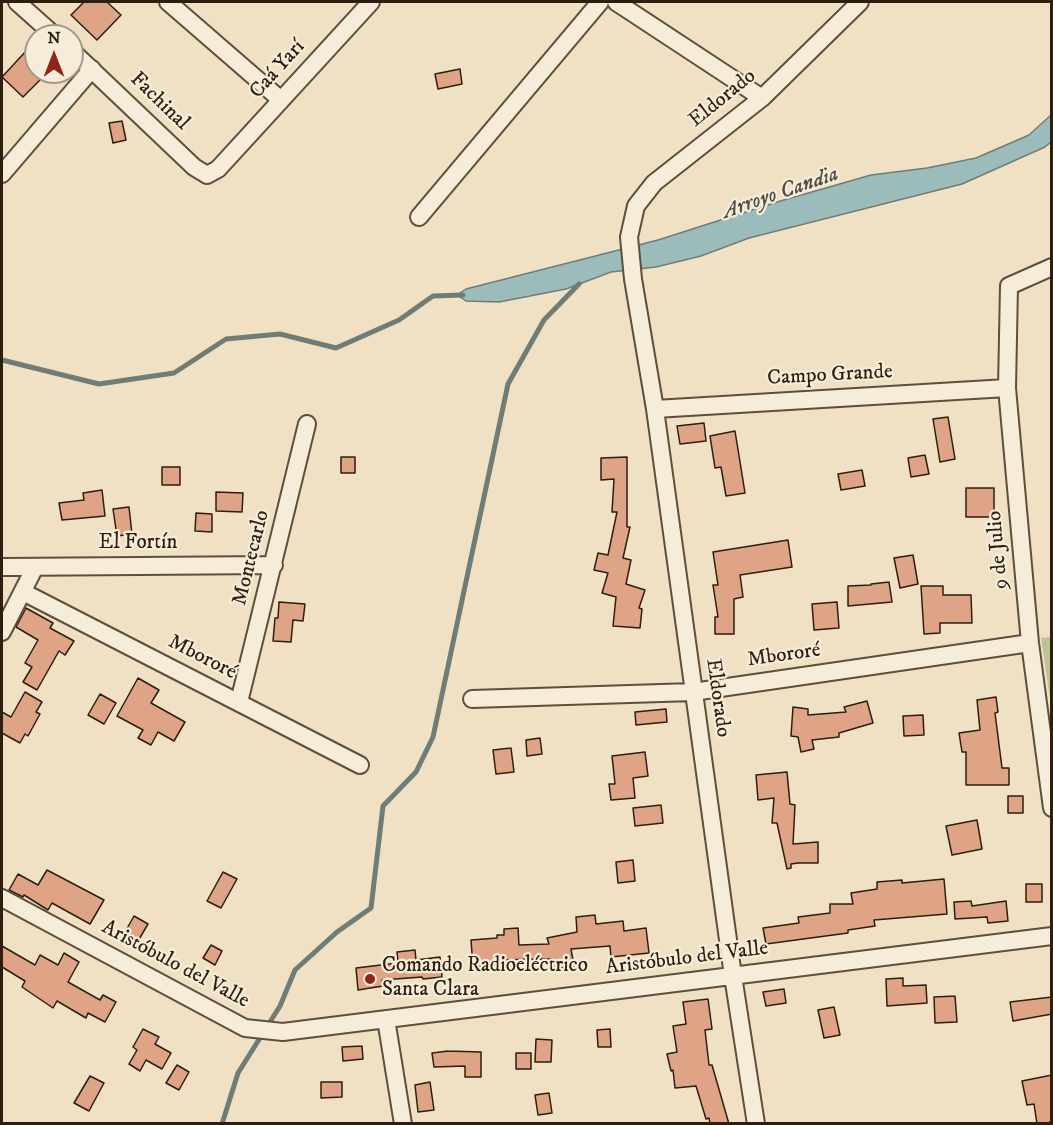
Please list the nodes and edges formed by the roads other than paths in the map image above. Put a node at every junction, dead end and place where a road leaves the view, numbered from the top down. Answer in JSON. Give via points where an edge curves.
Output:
{"nodes":[{"id":1,"x":168,"y":2,"type":"edge"},
{"id":2,"x":371,"y":2,"type":"edge"},
{"id":3,"x":600,"y":2,"type":"edge"},
{"id":4,"x":616,"y":2,"type":"edge"},
{"id":5,"x":860,"y":2,"type":"edge"},
{"id":6,"x":27,"y":5,"type":"edge"},
{"id":7,"x":44,"y":24,"type":"edge"},
{"id":8,"x":84,"y":62,"type":"edge"},
{"id":9,"x":92,"y":69,"type":"junction"},
{"id":10,"x":762,"y":98,"type":"junction"},
{"id":11,"x":281,"y":100,"type":"junction"},
{"id":12,"x":218,"y":169,"type":"joint"},
{"id":13,"x":2,"y":174,"type":"edge"},
{"id":14,"x":419,"y":217,"type":"dead end"},
{"id":15,"x":1052,"y":267,"type":"edge"},
{"id":16,"x":1008,"y":388,"type":"junction"},
{"id":17,"x":655,"y":410,"type":"junction"},
{"id":18,"x":308,"y":424,"type":"dead end"},
{"id":19,"x":274,"y":565,"type":"junction"},
{"id":20,"x":2,"y":567,"type":"edge"},
{"id":21,"x":35,"y":567,"type":"junction"},
{"id":22,"x":23,"y":592,"type":"junction"},
{"id":23,"x":2,"y":628,"type":"edge"},
{"id":24,"x":1030,"y":644,"type":"junction"},
{"id":25,"x":693,"y":692,"type":"junction"},
{"id":26,"x":472,"y":699,"type":"dead end"},
{"id":27,"x":239,"y":702,"type":"junction"},
{"id":28,"x":360,"y":765,"type":"dead end"},
{"id":29,"x":1052,"y":808,"type":"edge"},
{"id":30,"x":2,"y":898,"type":"edge"},
{"id":31,"x":1052,"y":936,"type":"edge"},
{"id":32,"x":733,"y":976,"type":"junction"},
{"id":33,"x":386,"y":1019,"type":"junction"},
{"id":34,"x":403,"y":1124,"type":"edge"},
{"id":35,"x":756,"y":1124,"type":"edge"}],
"edges":[{"from":1,"to":11,"type":"street"},
{"from":2,"to":11,"type":"street","name":"Caá Yarí"},
{"from":3,"to":14,"type":"street"},
{"from":4,"to":10,"type":"street"},
{"from":5,"to":10,"type":"street","name":"Eldorado"},
{"from":6,"to":7,"type":"street"},
{"from":8,"to":9,"type":"street","name":"Fachinal"},
{"from":9,"to":12,"type":"street","name":"Fachinal","via":[[194,167],[207,175]]},
{"from":9,"to":13,"type":"street"},
{"from":10,"to":17,"type":"street","name":"Eldorado","via":[[654,183],[636,206],[629,237]]},
{"from":11,"to":12,"type":"street","name":"Caá Yarí"},
{"from":15,"to":16,"type":"street","name":"9 de Julio","via":[[1009,286]]},
{"from":16,"to":17,"type":"street","name":"Campo Grande"},
{"from":16,"to":24,"type":"street","name":"9 de Julio"},
{"from":17,"to":25,"type":"street","name":"Eldorado"},
{"from":18,"to":19,"type":"street","name":"Montecarlo"},
{"from":19,"to":21,"type":"street","name":"El Fortín"},
{"from":19,"to":27,"type":"street","name":"Montecarlo"},
{"from":20,"to":21,"type":"street","name":"El Fortín"},
{"from":21,"to":22,"type":"street"},
{"from":22,"to":23,"type":"street"},
{"from":22,"to":27,"type":"street","name":"Mbororé"},
{"from":24,"to":25,"type":"street","name":"Mbororé"},
{"from":24,"to":29,"type":"street","name":"9 de Julio"},
{"from":25,"to":26,"type":"street","name":"Mbororé"},
{"from":25,"to":32,"type":"street","name":"Eldorado"},
{"from":27,"to":28,"type":"street","name":"Mbororé"},
{"from":30,"to":33,"type":"street","name":"Aristóbulo del Valle","via":[[245,1028],[284,1032]]},
{"from":31,"to":32,"type":"street","name":"Aristóbulo del Valle"},
{"from":32,"to":33,"type":"street","name":"Aristóbulo del Valle"},
{"from":32,"to":35,"type":"street","name":"Eldorado"},
{"from":33,"to":34,"type":"street"}]}
